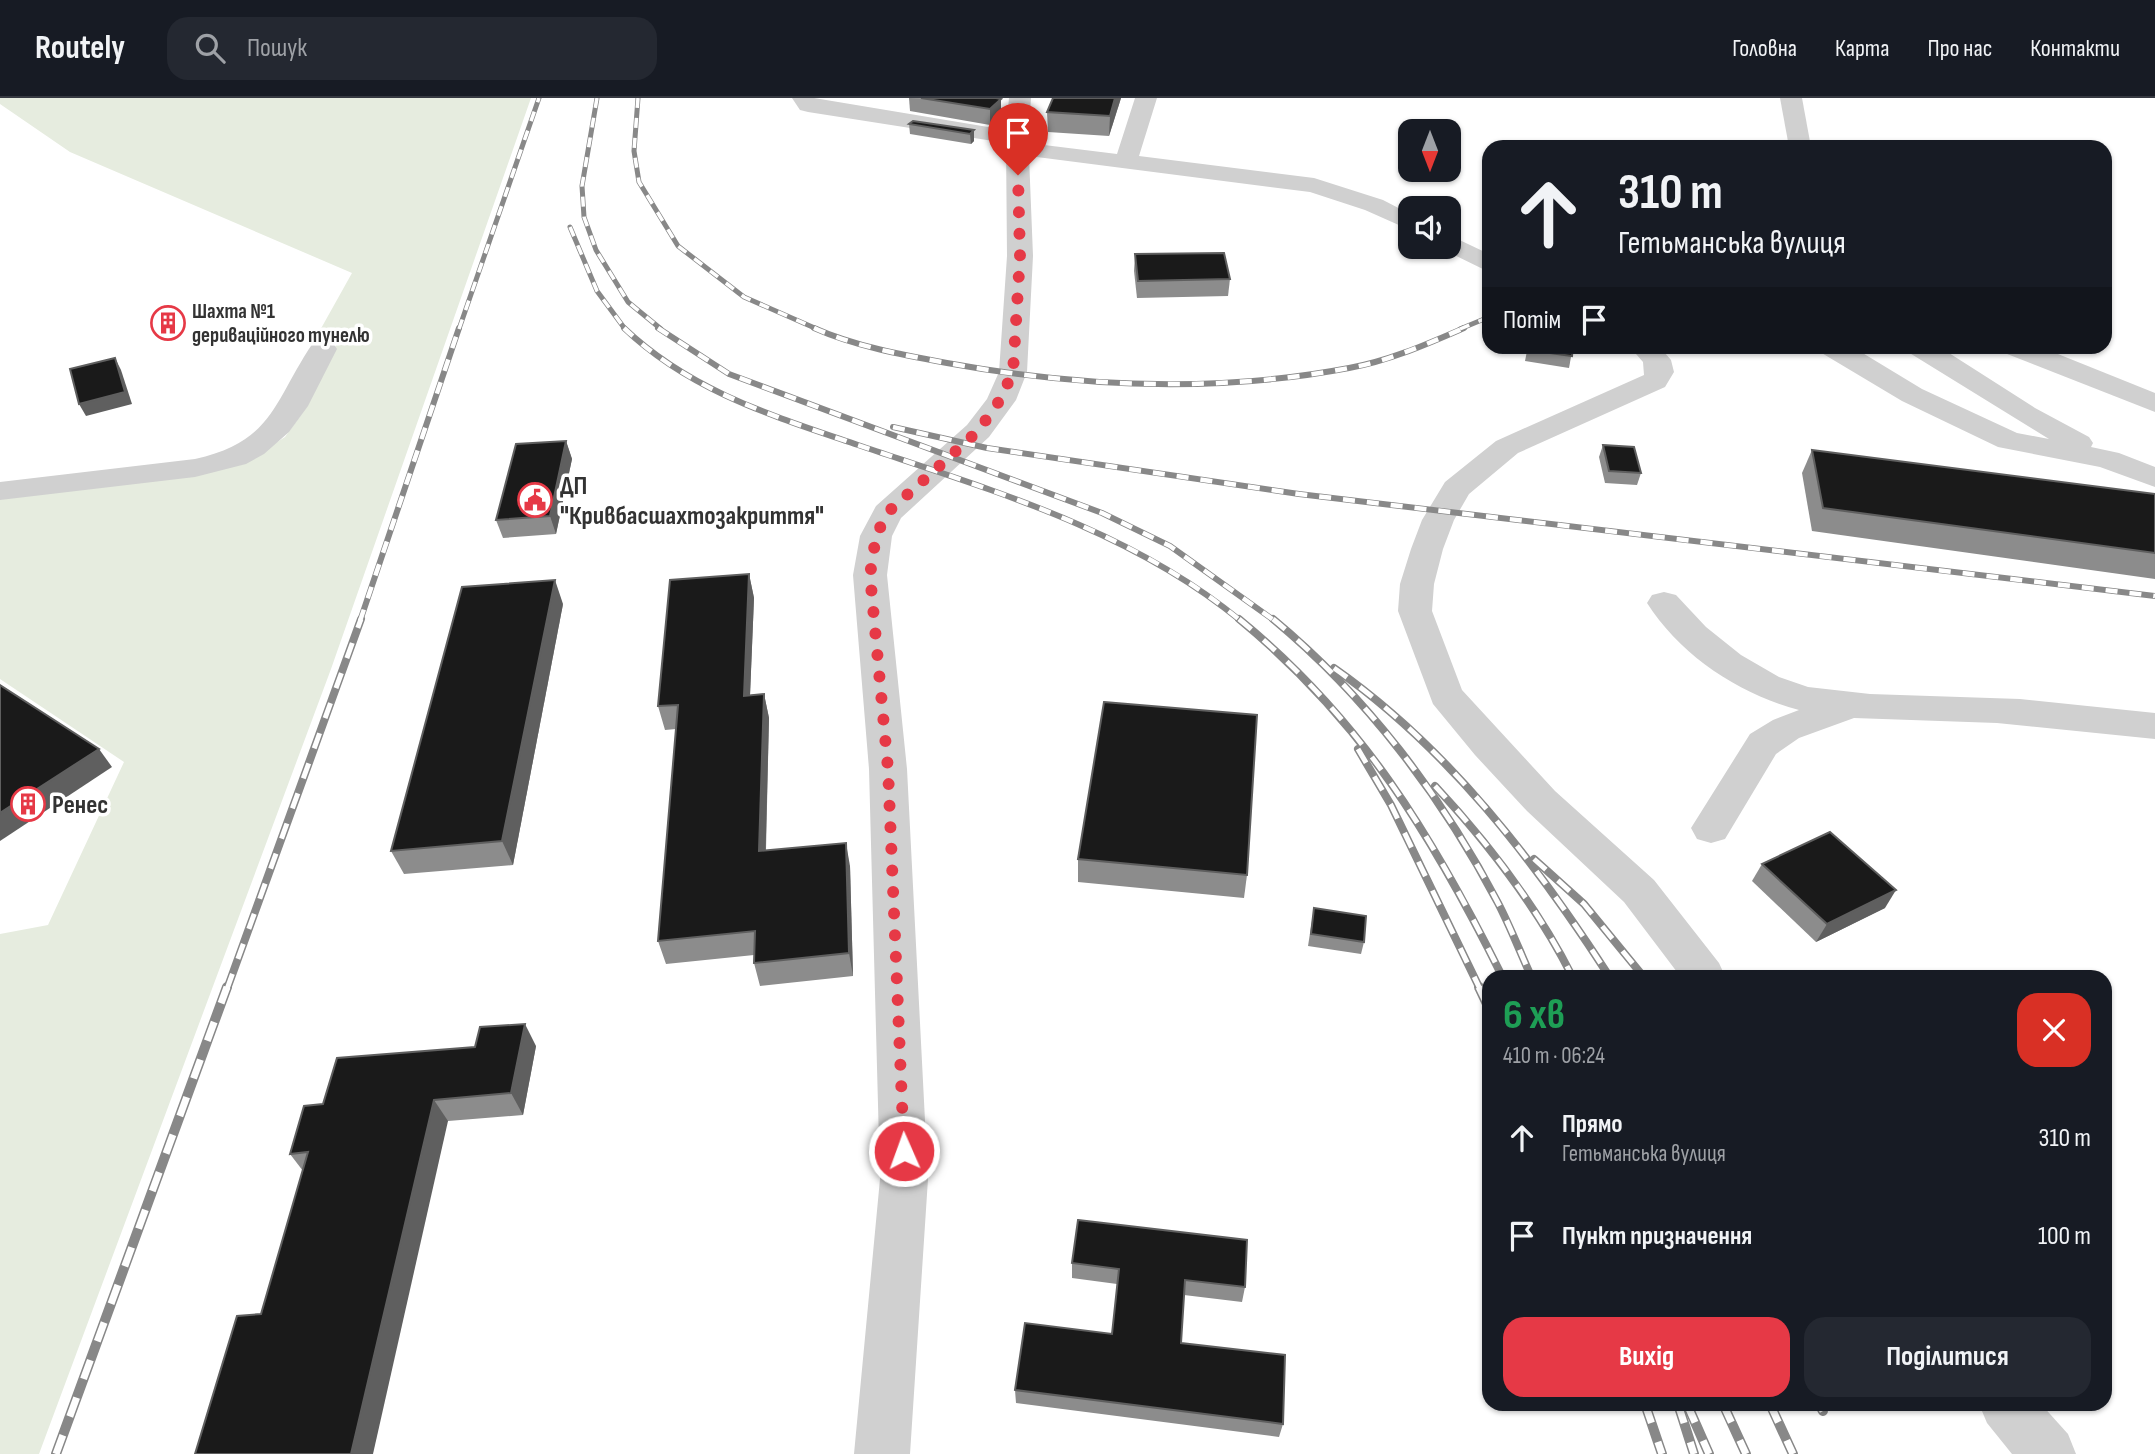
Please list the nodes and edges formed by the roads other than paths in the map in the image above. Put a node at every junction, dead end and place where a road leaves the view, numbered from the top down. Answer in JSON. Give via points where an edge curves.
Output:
{"nodes":[{"id":1,"x":803,"y":98,"type":"edge"},
{"id":2,"x":1020,"y":98,"type":"edge"},
{"id":3,"x":1146,"y":98,"type":"edge"},
{"id":4,"x":1791,"y":98,"type":"edge"},
{"id":5,"x":1799,"y":140,"type":"edge"},
{"id":6,"x":1017,"y":143,"type":"junction"},
{"id":7,"x":1126,"y":162,"type":"junction"},
{"id":8,"x":1398,"y":217,"type":"edge"},
{"id":9,"x":1461,"y":249,"type":"edge"},
{"id":10,"x":1482,"y":260,"type":"edge"},
{"id":11,"x":323,"y":349,"type":"dead end"},
{"id":12,"x":1651,"y":354,"type":"edge"},
{"id":13,"x":1843,"y":354,"type":"edge"},
{"id":14,"x":1930,"y":354,"type":"edge"},
{"id":15,"x":2032,"y":354,"type":"edge"},
{"id":16,"x":2155,"y":403,"type":"edge"},
{"id":17,"x":2108,"y":459,"type":"junction"},
{"id":18,"x":2155,"y":478,"type":"edge"},
{"id":19,"x":0,"y":491,"type":"edge"},
{"id":20,"x":1664,"y":603,"type":"dead end"},
{"id":21,"x":1853,"y":706,"type":"junction"},
{"id":22,"x":2155,"y":726,"type":"edge"},
{"id":23,"x":1711,"y":828,"type":"dead end"},
{"id":24,"x":1699,"y":970,"type":"edge"},
{"id":25,"x":2012,"y":1411,"type":"edge"},
{"id":26,"x":882,"y":1454,"type":"edge"},
{"id":27,"x":2048,"y":1454,"type":"edge"}],
"edges":[{"from":1,"to":6,"type":"street","via":[[819,107]]},
{"from":2,"to":6,"type":"street"},
{"from":3,"to":7,"type":"street"},
{"from":4,"to":5,"type":"street"},
{"from":6,"to":7,"type":"street"},
{"from":6,"to":26,"type":"street","via":[[1020,256],[1013,372],[978,431],[887,513],[876,536],[870,575],[888,769],[904,1179]]},
{"from":7,"to":8,"type":"street","via":[[1314,185]]},
{"from":9,"to":10,"type":"street"},
{"from":11,"to":19,"type":"street","via":[[288,415],[268,437],[244,453],[217,464]]},
{"from":12,"to":24,"type":"street","via":[[1660,372],[1655,382],[1507,447],[1457,489],[1427,549],[1415,611],[1446,695],[1541,801],[1639,891]]},
{"from":13,"to":17,"type":"street","via":[[1912,395],[2009,441]]},
{"from":14,"to":17,"type":"street"},
{"from":15,"to":16,"type":"street"},
{"from":17,"to":18,"type":"street"},
{"from":20,"to":21,"type":"street","via":[[1687,630],[1741,671],[1807,700]]},
{"from":21,"to":22,"type":"street","via":[[2024,712]]},
{"from":21,"to":23,"type":"street","via":[[1786,729],[1763,744]]},
{"from":25,"to":27,"type":"street"}]}
